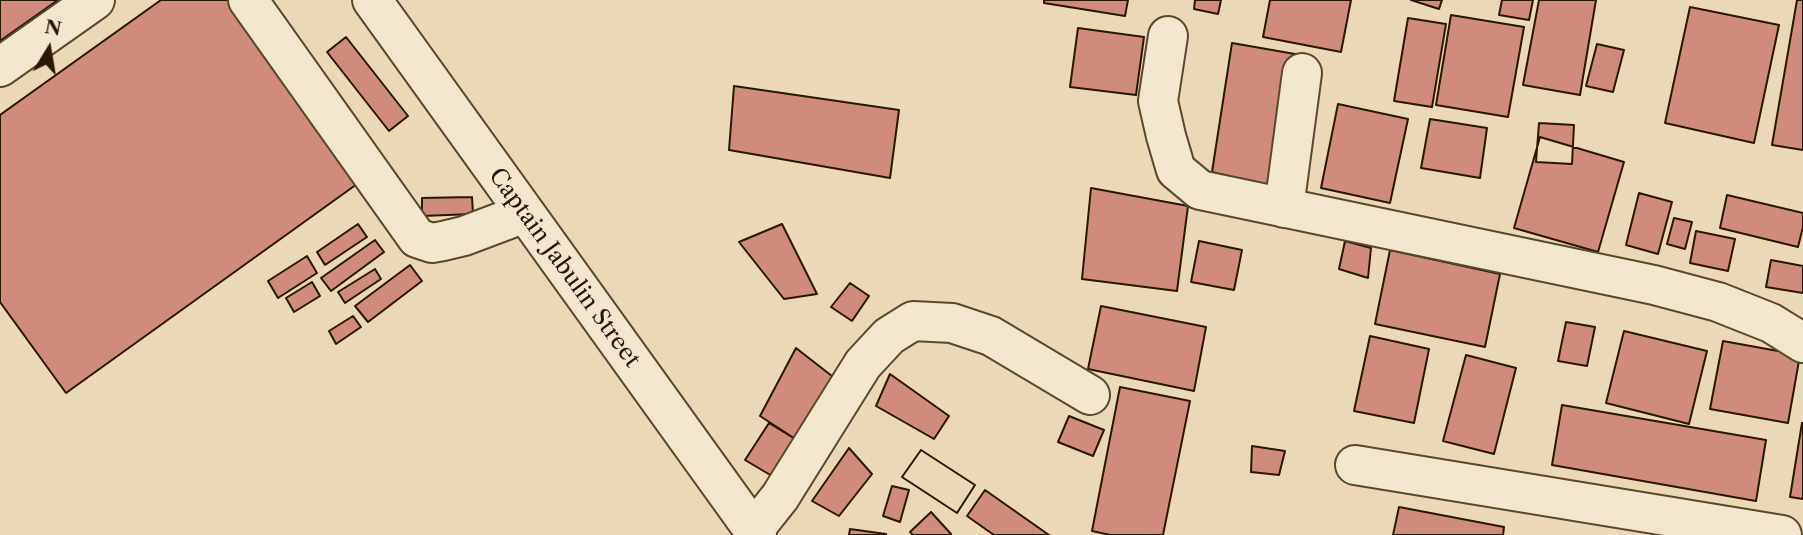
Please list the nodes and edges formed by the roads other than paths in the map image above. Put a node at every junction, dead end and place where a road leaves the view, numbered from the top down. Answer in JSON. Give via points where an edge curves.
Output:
{"nodes":[{"id":1,"x":95,"y":0,"type":"edge"},
{"id":2,"x":248,"y":0,"type":"edge"},
{"id":3,"x":372,"y":0,"type":"edge"},
{"id":4,"x":1168,"y":36,"type":"dead end"},
{"id":5,"x":0,"y":67,"type":"edge"},
{"id":6,"x":1302,"y":73,"type":"dead end"},
{"id":7,"x":1284,"y":208,"type":"junction"},
{"id":8,"x":525,"y":213,"type":"junction"},
{"id":9,"x":1803,"y":342,"type":"edge"},
{"id":10,"x":1090,"y":395,"type":"dead end"},
{"id":11,"x":1355,"y":465,"type":"dead end"},
{"id":12,"x":755,"y":533,"type":"edge"},
{"id":13,"x":1782,"y":535,"type":"edge"}],
"edges":[{"from":1,"to":5,"type":"street"},
{"from":2,"to":8,"type":"street","via":[[417,238],[443,241]]},
{"from":3,"to":8,"type":"street","name":"Captain Jabulin Street"},
{"from":4,"to":7,"type":"street","via":[[1158,101],[1176,170],[1200,190]]},
{"from":6,"to":7,"type":"street"},
{"from":7,"to":9,"type":"street","via":[[1654,285],[1718,302],[1771,323]]},
{"from":8,"to":12,"type":"street","name":"Captain Jabulin Street"},
{"from":10,"to":12,"type":"street","via":[[991,335],[952,323],[912,321],[889,336],[863,364]]},
{"from":11,"to":13,"type":"street"}]}
